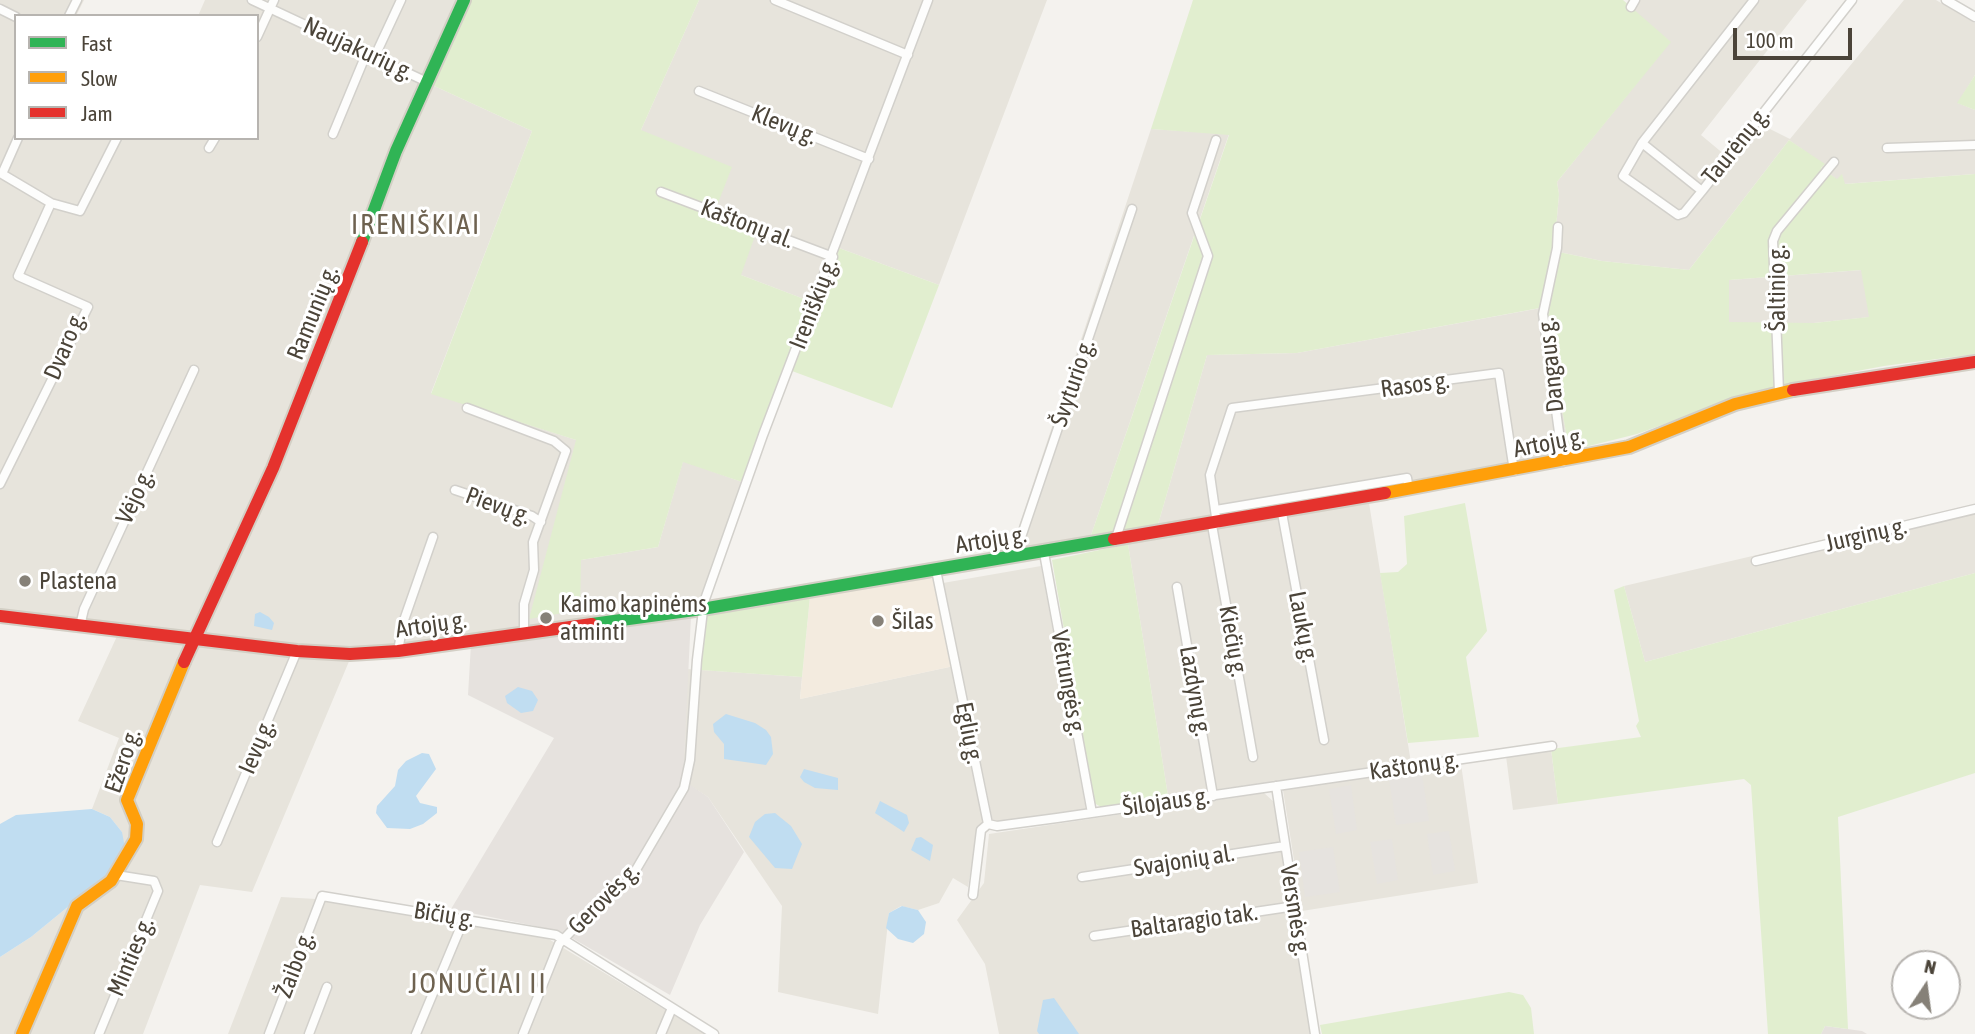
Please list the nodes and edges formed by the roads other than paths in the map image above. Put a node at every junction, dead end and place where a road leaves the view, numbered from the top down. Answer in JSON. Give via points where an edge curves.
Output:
{"nodes":[{"id":1,"x":252,"y":0,"type":"edge"},
{"id":2,"x":401,"y":0,"type":"edge"},
{"id":3,"x":464,"y":0,"type":"edge"},
{"id":4,"x":775,"y":0,"type":"edge"},
{"id":5,"x":928,"y":0,"type":"edge"},
{"id":6,"x":1754,"y":0,"type":"edge"},
{"id":7,"x":1852,"y":0,"type":"edge"},
{"id":8,"x":1946,"y":0,"type":"edge"},
{"id":9,"x":272,"y":4,"type":"edge"},
{"id":10,"x":1975,"y":18,"type":"edge"},
{"id":11,"x":259,"y":33,"type":"edge"},
{"id":12,"x":371,"y":54,"type":"junction"},
{"id":13,"x":908,"y":55,"type":"junction"},
{"id":14,"x":425,"y":81,"type":"junction"},
{"id":15,"x":699,"y":91,"type":"dead end"},
{"id":16,"x":333,"y":134,"type":"dead end"},
{"id":17,"x":17,"y":140,"type":"edge"},
{"id":18,"x":116,"y":140,"type":"edge"},
{"id":19,"x":214,"y":140,"type":"edge"},
{"id":20,"x":1216,"y":140,"type":"dead end"},
{"id":21,"x":1642,"y":144,"type":"junction"},
{"id":22,"x":1975,"y":145,"type":"edge"},
{"id":23,"x":209,"y":148,"type":"dead end"},
{"id":24,"x":1887,"y":148,"type":"dead end"},
{"id":25,"x":869,"y":159,"type":"junction"},
{"id":26,"x":1834,"y":162,"type":"dead end"},
{"id":27,"x":1702,"y":191,"type":"junction"},
{"id":28,"x":661,"y":192,"type":"dead end"},
{"id":29,"x":51,"y":203,"type":"junction"},
{"id":30,"x":1132,"y":209,"type":"dead end"},
{"id":31,"x":1558,"y":227,"type":"dead end"},
{"id":32,"x":833,"y":257,"type":"junction"},
{"id":33,"x":1975,"y":362,"type":"edge"},
{"id":34,"x":194,"y":370,"type":"dead end"},
{"id":35,"x":1779,"y":392,"type":"junction"},
{"id":36,"x":467,"y":408,"type":"dead end"},
{"id":37,"x":1232,"y":408,"type":"joint"},
{"id":38,"x":1563,"y":462,"type":"junction"},
{"id":39,"x":1514,"y":471,"type":"junction"},
{"id":40,"x":0,"y":484,"type":"edge"},
{"id":41,"x":455,"y":490,"type":"dead end"},
{"id":42,"x":1409,"y":490,"type":"junction"},
{"id":43,"x":1975,"y":509,"type":"edge"},
{"id":44,"x":1216,"y":510,"type":"junction"},
{"id":45,"x":1282,"y":513,"type":"junction"},
{"id":46,"x":541,"y":522,"type":"junction"},
{"id":47,"x":1215,"y":524,"type":"junction"},
{"id":48,"x":433,"y":537,"type":"dead end"},
{"id":49,"x":1115,"y":541,"type":"junction"},
{"id":50,"x":1044,"y":553,"type":"junction"},
{"id":51,"x":1014,"y":558,"type":"junction"},
{"id":52,"x":1756,"y":561,"type":"dead end"},
{"id":53,"x":936,"y":570,"type":"junction"},
{"id":54,"x":1177,"y":587,"type":"dead end"},
{"id":55,"x":702,"y":609,"type":"junction"},
{"id":56,"x":0,"y":616,"type":"edge"},
{"id":57,"x":80,"y":626,"type":"junction"},
{"id":58,"x":524,"y":633,"type":"junction"},
{"id":59,"x":195,"y":639,"type":"junction"},
{"id":60,"x":297,"y":651,"type":"junction"},
{"id":61,"x":397,"y":651,"type":"junction"},
{"id":62,"x":1324,"y":740,"type":"dead end"},
{"id":63,"x":1552,"y":746,"type":"dead end"},
{"id":64,"x":1253,"y":757,"type":"dead end"},
{"id":65,"x":1276,"y":786,"type":"junction"},
{"id":66,"x":1213,"y":796,"type":"junction"},
{"id":67,"x":1092,"y":813,"type":"junction"},
{"id":68,"x":988,"y":824,"type":"junction"},
{"id":69,"x":217,"y":842,"type":"dead end"},
{"id":70,"x":1285,"y":846,"type":"junction"},
{"id":71,"x":116,"y":875,"type":"junction"},
{"id":72,"x":1082,"y":877,"type":"dead end"},
{"id":73,"x":972,"y":895,"type":"dead end"},
{"id":74,"x":322,"y":896,"type":"joint"},
{"id":75,"x":1295,"y":906,"type":"junction"},
{"id":76,"x":464,"y":919,"type":"junction"},
{"id":77,"x":1094,"y":936,"type":"dead end"},
{"id":78,"x":564,"y":939,"type":"junction"},
{"id":79,"x":327,"y":987,"type":"dead end"},
{"id":80,"x":672,"y":1008,"type":"junction"},
{"id":81,"x":22,"y":1034,"type":"edge"},
{"id":82,"x":99,"y":1034,"type":"edge"},
{"id":83,"x":269,"y":1034,"type":"edge"},
{"id":84,"x":309,"y":1034,"type":"edge"},
{"id":85,"x":416,"y":1034,"type":"edge"},
{"id":86,"x":523,"y":1034,"type":"edge"},
{"id":87,"x":661,"y":1034,"type":"edge"},
{"id":88,"x":714,"y":1034,"type":"edge"},
{"id":89,"x":1315,"y":1034,"type":"edge"}],
"edges":[{"from":1,"to":9,"type":"street","name":"Naujakurių g."},
{"from":2,"to":12,"type":"street"},
{"from":3,"to":14,"type":"main road","name":"Ramunių g."},
{"from":4,"to":13,"type":"street"},
{"from":5,"to":13,"type":"street","name":"Ireniškių g."},
{"from":6,"to":21,"type":"street"},
{"from":7,"to":27,"type":"street","name":"Taurėnų g."},
{"from":8,"to":10,"type":"street"},
{"from":9,"to":11,"type":"street"},
{"from":9,"to":12,"type":"street","name":"Naujakurių g."},
{"from":12,"to":14,"type":"street","name":"Naujakurių g."},
{"from":12,"to":16,"type":"street"},
{"from":13,"to":25,"type":"street","name":"Ireniškių g."},
{"from":14,"to":59,"type":"main road","name":"Ramunių g.","via":[[273,468]]},
{"from":15,"to":25,"type":"street","name":"Klevų g."},
{"from":17,"to":29,"type":"street","via":[[2,174]]},
{"from":18,"to":29,"type":"street","via":[[80,211]]},
{"from":19,"to":23,"type":"street"},
{"from":20,"to":49,"type":"street","via":[[1192,213],[1208,256]]},
{"from":21,"to":27,"type":"street","name":"Taurėnų g."},
{"from":21,"to":27,"type":"street","via":[[1623,176],[1678,215]]},
{"from":22,"to":24,"type":"street"},
{"from":25,"to":32,"type":"street","name":"Ireniškių g."},
{"from":26,"to":35,"type":"street","name":"Šaltinio g.","via":[[1773,241]]},
{"from":28,"to":32,"type":"street","name":"Kaštonų al."},
{"from":29,"to":40,"type":"street","name":"Dvaro g.","via":[[18,276],[88,307]]},
{"from":30,"to":51,"type":"street","name":"Švyturio g."},
{"from":31,"to":38,"type":"street","name":"Dangaus g.","via":[[1543,314]]},
{"from":32,"to":55,"type":"street","name":"Ireniškių g.","via":[[763,435]]},
{"from":33,"to":35,"type":"main road","name":"Artojų g."},
{"from":34,"to":57,"type":"street","name":"Vėjo g."},
{"from":35,"to":38,"type":"main road","name":"Artojų g.","via":[[1735,404],[1629,447]]},
{"from":36,"to":46,"type":"street","via":[[554,441],[566,451]]},
{"from":37,"to":39,"type":"street","name":"Rasos g.","via":[[1499,373]]},
{"from":37,"to":44,"type":"street","name":"Kiečių g.","via":[[1210,475]]},
{"from":38,"to":39,"type":"main road","name":"Artojų g."},
{"from":39,"to":42,"type":"main road","name":"Artojų g."},
{"from":41,"to":46,"type":"street","name":"Pievų g."},
{"from":42,"to":44,"type":"street","via":[[1407,478]]},
{"from":42,"to":45,"type":"main road","name":"Artojų g."},
{"from":43,"to":52,"type":"street","name":"Jurginų g."},
{"from":44,"to":47,"type":"street","name":"Kiečių g."},
{"from":45,"to":47,"type":"main road","name":"Artojų g."},
{"from":45,"to":62,"type":"street","name":"Laukų g."},
{"from":46,"to":58,"type":"street","via":[[533,542],[534,570],[524,604]]},
{"from":47,"to":49,"type":"main road","name":"Artojų g."},
{"from":47,"to":64,"type":"street","name":"Kiečių g."},
{"from":48,"to":61,"type":"street"},
{"from":49,"to":50,"type":"main road","name":"Artojų g."},
{"from":50,"to":51,"type":"main road","name":"Artojų g."},
{"from":50,"to":67,"type":"street","name":"Vėtrungės g."},
{"from":51,"to":53,"type":"main road","name":"Artojų g."},
{"from":53,"to":55,"type":"main road","name":"Artojų g."},
{"from":53,"to":68,"type":"street","name":"Eglių g."},
{"from":54,"to":66,"type":"street","name":"Lazdynų g."},
{"from":55,"to":58,"type":"main road","name":"Artojų g."},
{"from":55,"to":78,"type":"street","name":"Gerovės g.","via":[[691,760],[684,788],[630,880],[600,901]]},
{"from":56,"to":57,"type":"main road","name":"Artojų g."},
{"from":57,"to":59,"type":"main road","name":"Artojų g."},
{"from":58,"to":61,"type":"main road","name":"Artojų g."},
{"from":59,"to":60,"type":"main road","name":"Artojų g."},
{"from":59,"to":71,"type":"main road","name":"Ežero g.","via":[[127,800],[138,832]]},
{"from":60,"to":61,"type":"main road","name":"Artojų g."},
{"from":60,"to":69,"type":"street","name":"Ievų g."},
{"from":63,"to":65,"type":"street","name":"Kaštonų g."},
{"from":65,"to":66,"type":"street","name":"Šilojaus g."},
{"from":65,"to":70,"type":"street","name":"Versmės g."},
{"from":66,"to":67,"type":"street","name":"Šilojaus g."},
{"from":67,"to":68,"type":"street","name":"Šilojaus g."},
{"from":68,"to":73,"type":"street","via":[[981,830]]},
{"from":70,"to":72,"type":"street","name":"Svajonių al."},
{"from":70,"to":75,"type":"street","name":"Versmės g."},
{"from":71,"to":81,"type":"main road","name":"Ežero g.","via":[[77,906]]},
{"from":71,"to":82,"type":"street","name":"Minties g.","via":[[154,881],[158,891]]},
{"from":74,"to":76,"type":"street","name":"Bičių g."},
{"from":74,"to":83,"type":"street","name":"Žaibo g."},
{"from":75,"to":77,"type":"street","name":"Baltaragio tak."},
{"from":75,"to":89,"type":"street","name":"Versmės g."},
{"from":76,"to":78,"type":"street","name":"Bičių g.","via":[[522,927]]},
{"from":76,"to":85,"type":"street"},
{"from":78,"to":80,"type":"street","name":"Gerovės g."},
{"from":78,"to":86,"type":"street"},
{"from":79,"to":84,"type":"street"},
{"from":80,"to":87,"type":"street"},
{"from":80,"to":88,"type":"street","name":"Gerovės g."}]}
